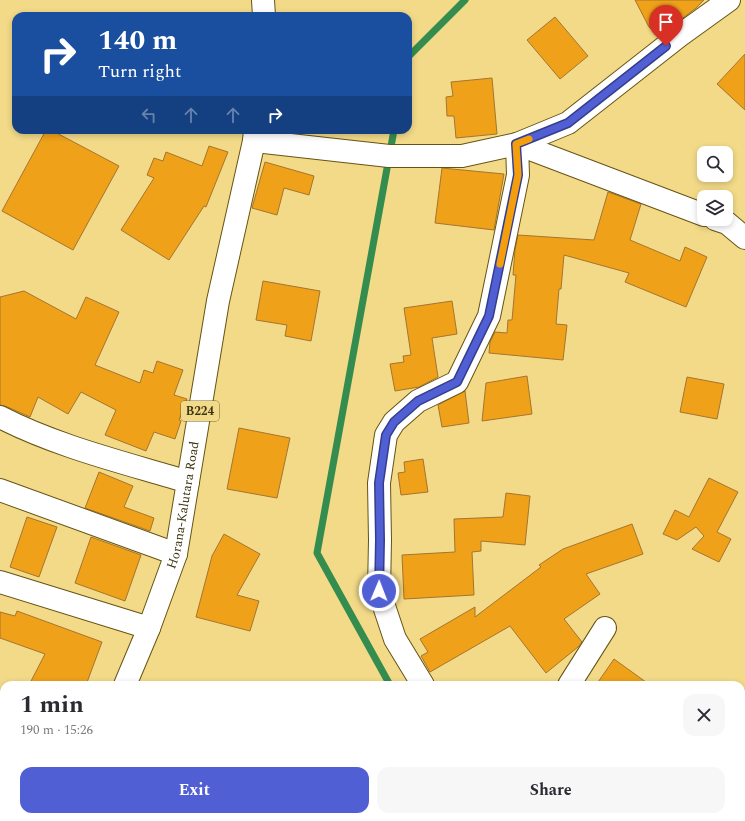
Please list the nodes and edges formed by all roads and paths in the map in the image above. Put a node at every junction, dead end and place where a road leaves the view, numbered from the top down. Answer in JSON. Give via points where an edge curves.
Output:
{"nodes":[{"id":1,"x":263,"y":0,"type":"edge"},
{"id":2,"x":729,"y":0,"type":"edge"},
{"id":3,"x":264,"y":12,"type":"edge"},
{"id":4,"x":255,"y":136,"type":"edge"},
{"id":5,"x":516,"y":144,"type":"junction"},
{"id":6,"x":697,"y":212,"type":"edge"},
{"id":7,"x":731,"y":226,"type":"edge"},
{"id":8,"x":745,"y":238,"type":"edge"},
{"id":9,"x":0,"y":417,"type":"edge"},
{"id":10,"x":188,"y":482,"type":"junction"},
{"id":11,"x":0,"y":490,"type":"edge"},
{"id":12,"x":176,"y":554,"type":"junction"},
{"id":13,"x":0,"y":582,"type":"edge"},
{"id":14,"x":149,"y":628,"type":"junction"},
{"id":15,"x":605,"y":628,"type":"dead end"},
{"id":16,"x":127,"y":681,"type":"edge"},
{"id":17,"x":421,"y":681,"type":"edge"},
{"id":18,"x":572,"y":681,"type":"edge"}],
"edges":[{"from":1,"to":3,"type":"street"},
{"from":2,"to":5,"type":"street","via":[[672,41],[568,123]]},
{"from":4,"to":5,"type":"street","via":[[389,156],[462,156]]},
{"from":4,"to":10,"type":"street","name":"Horana-Kalutara Road","number":"B224","via":[[218,301]]},
{"from":5,"to":6,"type":"street"},
{"from":5,"to":17,"type":"street","via":[[518,175],[489,316],[457,382],[418,401],[394,422],[386,435],[379,483],[379,591],[395,639]]},
{"from":7,"to":8,"type":"street"},
{"from":9,"to":10,"type":"street","via":[[20,428],[76,448]]},
{"from":10,"to":12,"type":"street","name":"Horana-Kalutara Road","number":"B224"},
{"from":11,"to":12,"type":"street"},
{"from":12,"to":14,"type":"street","name":"Horana-Kalutara Road","number":"B224"},
{"from":13,"to":14,"type":"street"},
{"from":14,"to":16,"type":"street","name":"Horana-Kalutara Road","number":"B224"},
{"from":15,"to":18,"type":"street"}]}
